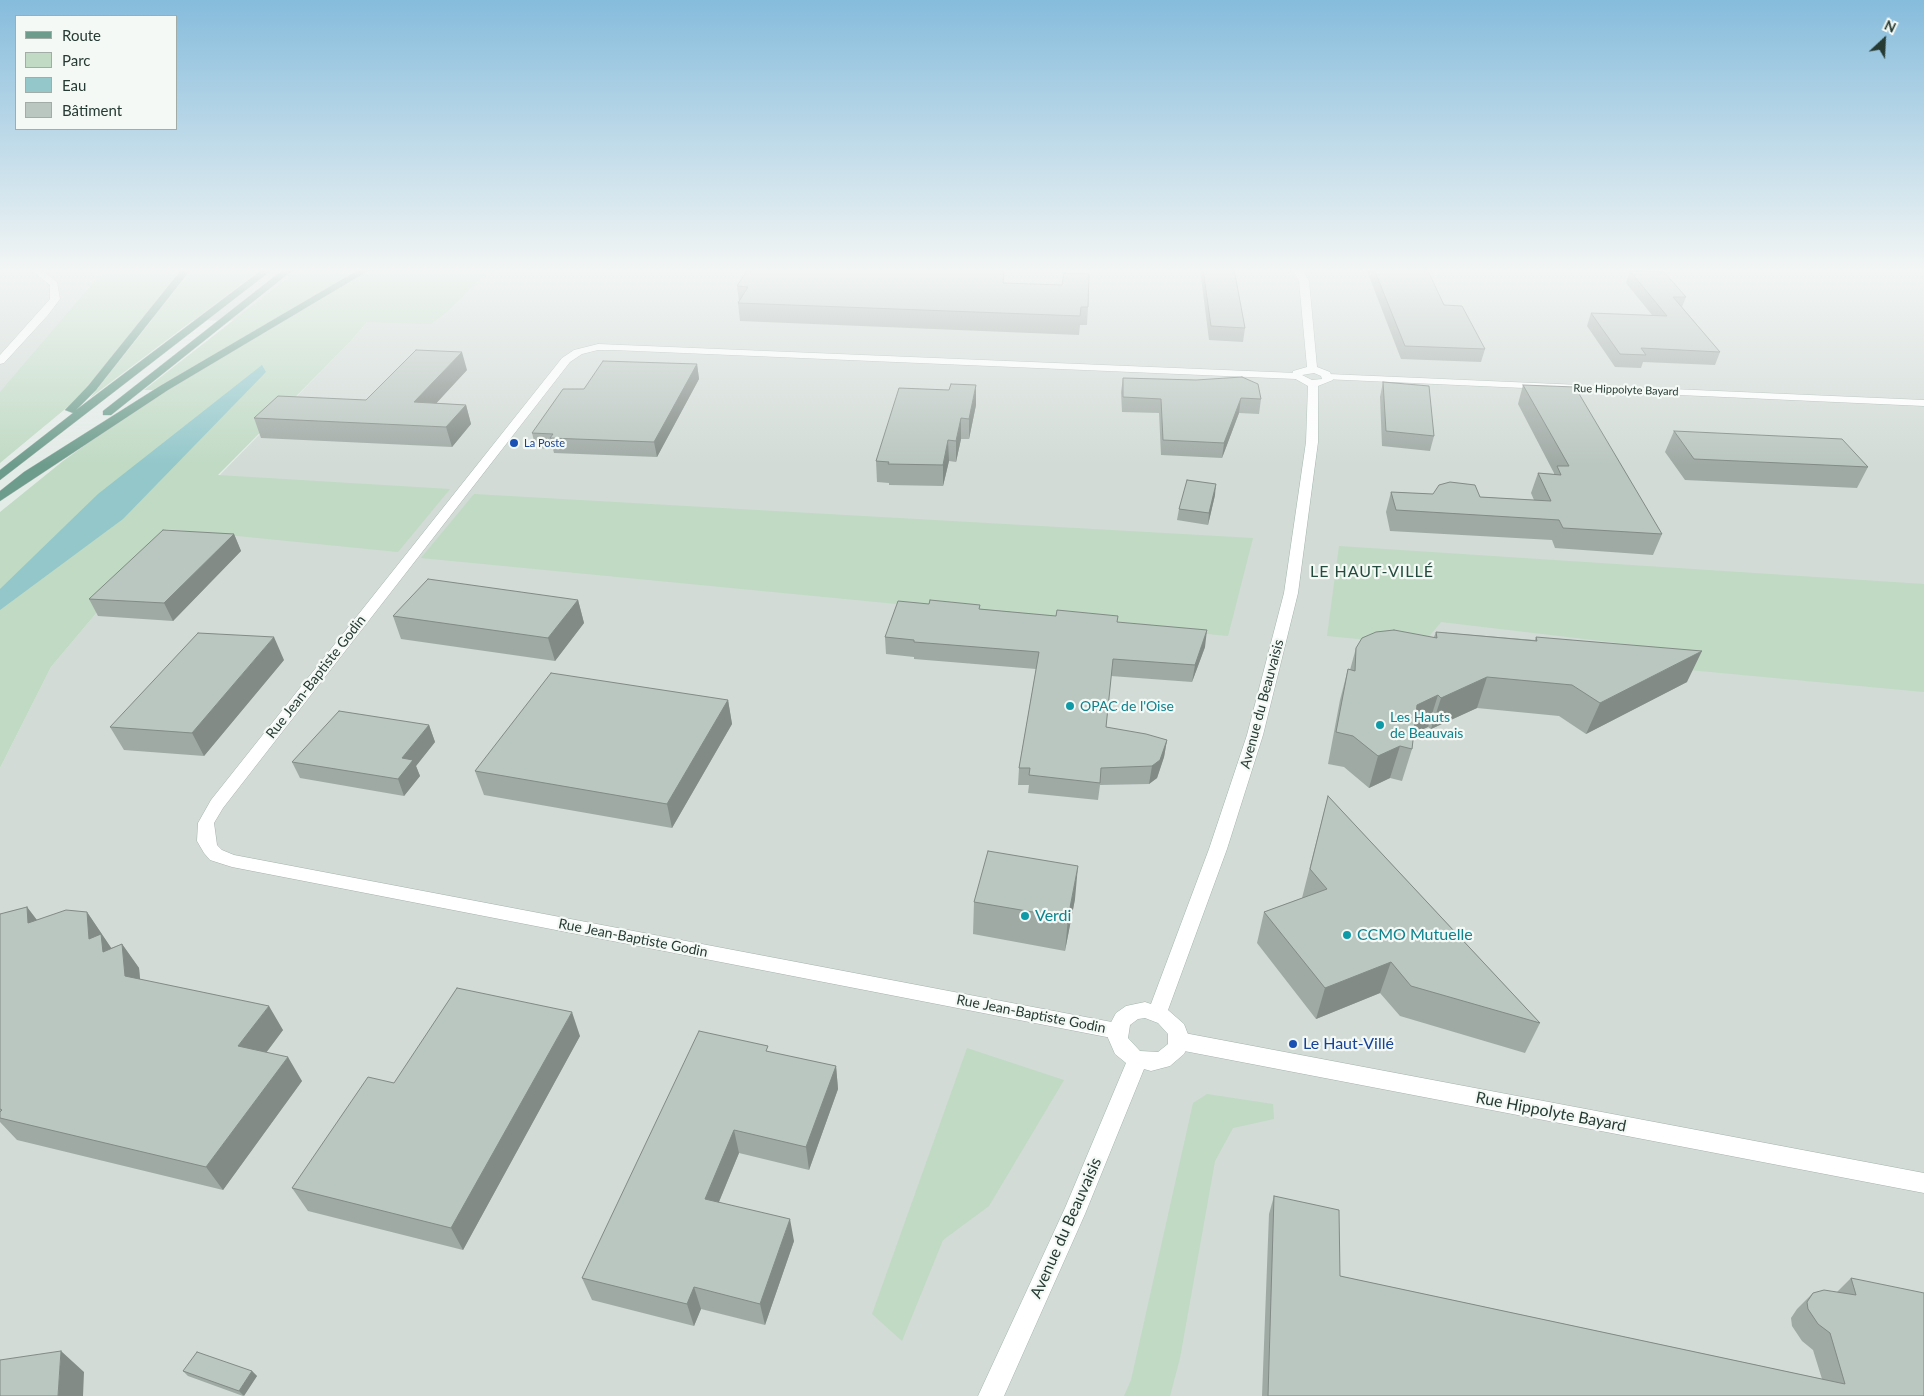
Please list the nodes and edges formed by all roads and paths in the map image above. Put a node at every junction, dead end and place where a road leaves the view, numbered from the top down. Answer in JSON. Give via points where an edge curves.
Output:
{"nodes":[{"id":1,"x":26,"y":334,"type":"edge"},
{"id":2,"x":134,"y":334,"type":"edge"},
{"id":3,"x":182,"y":334,"type":"edge"},
{"id":4,"x":207,"y":334,"type":"edge"},
{"id":5,"x":255,"y":334,"type":"edge"},
{"id":6,"x":1310,"y":334,"type":"edge"},
{"id":7,"x":0,"y":361,"type":"edge"},
{"id":8,"x":1312,"y":377,"type":"junction"},
{"id":9,"x":1924,"y":402,"type":"edge"},
{"id":10,"x":0,"y":474,"type":"edge"},
{"id":11,"x":20,"y":481,"type":"junction"},
{"id":12,"x":0,"y":497,"type":"edge"},
{"id":13,"x":1157,"y":1013,"type":"junction"},
{"id":14,"x":1117,"y":1031,"type":"junction"},
{"id":15,"x":1178,"y":1041,"type":"junction"},
{"id":16,"x":1138,"y":1059,"type":"junction"},
{"id":17,"x":1924,"y":1183,"type":"edge"},
{"id":18,"x":991,"y":1396,"type":"edge"}],
"edges":[{"from":1,"to":7,"type":"street"},
{"from":2,"to":10,"type":"main road","via":[[83,397]]},
{"from":3,"to":10,"type":"main road"},
{"from":4,"to":11,"type":"main road"},
{"from":5,"to":11,"type":"main road","via":[[157,391]]},
{"from":6,"to":8,"type":"street","name":"Avenue du Beauvaisis"},
{"from":8,"to":9,"type":"street","name":"Rue Hippolyte Bayard","via":[[1325,382],[1328,377]]},
{"from":8,"to":13,"type":"street","name":"Avenue du Beauvaisis","via":[[1312,442],[1305,503],[1280,640],[1255,735],[1218,848]]},
{"from":8,"to":14,"type":"street","name":"Rue Jean-Baptiste Godin","via":[[1301,381],[1296,376],[613,347],[578,352],[566,360],[217,804],[206,823],[204,832],[210,849],[232,861]]},
{"from":11,"to":12,"type":"main road"},
{"from":13,"to":14,"type":"street","via":[[1133,1012],[1121,1021]]},
{"from":13,"to":15,"type":"street","via":[[1172,1023]]},
{"from":14,"to":16,"type":"street","via":[[1122,1048]]},
{"from":15,"to":16,"type":"street","via":[[1173,1054],[1163,1060]]},
{"from":15,"to":17,"type":"street","name":"Rue Hippolyte Bayard"},
{"from":16,"to":18,"type":"street","name":"Avenue du Beauvaisis","via":[[1074,1214]]}]}
